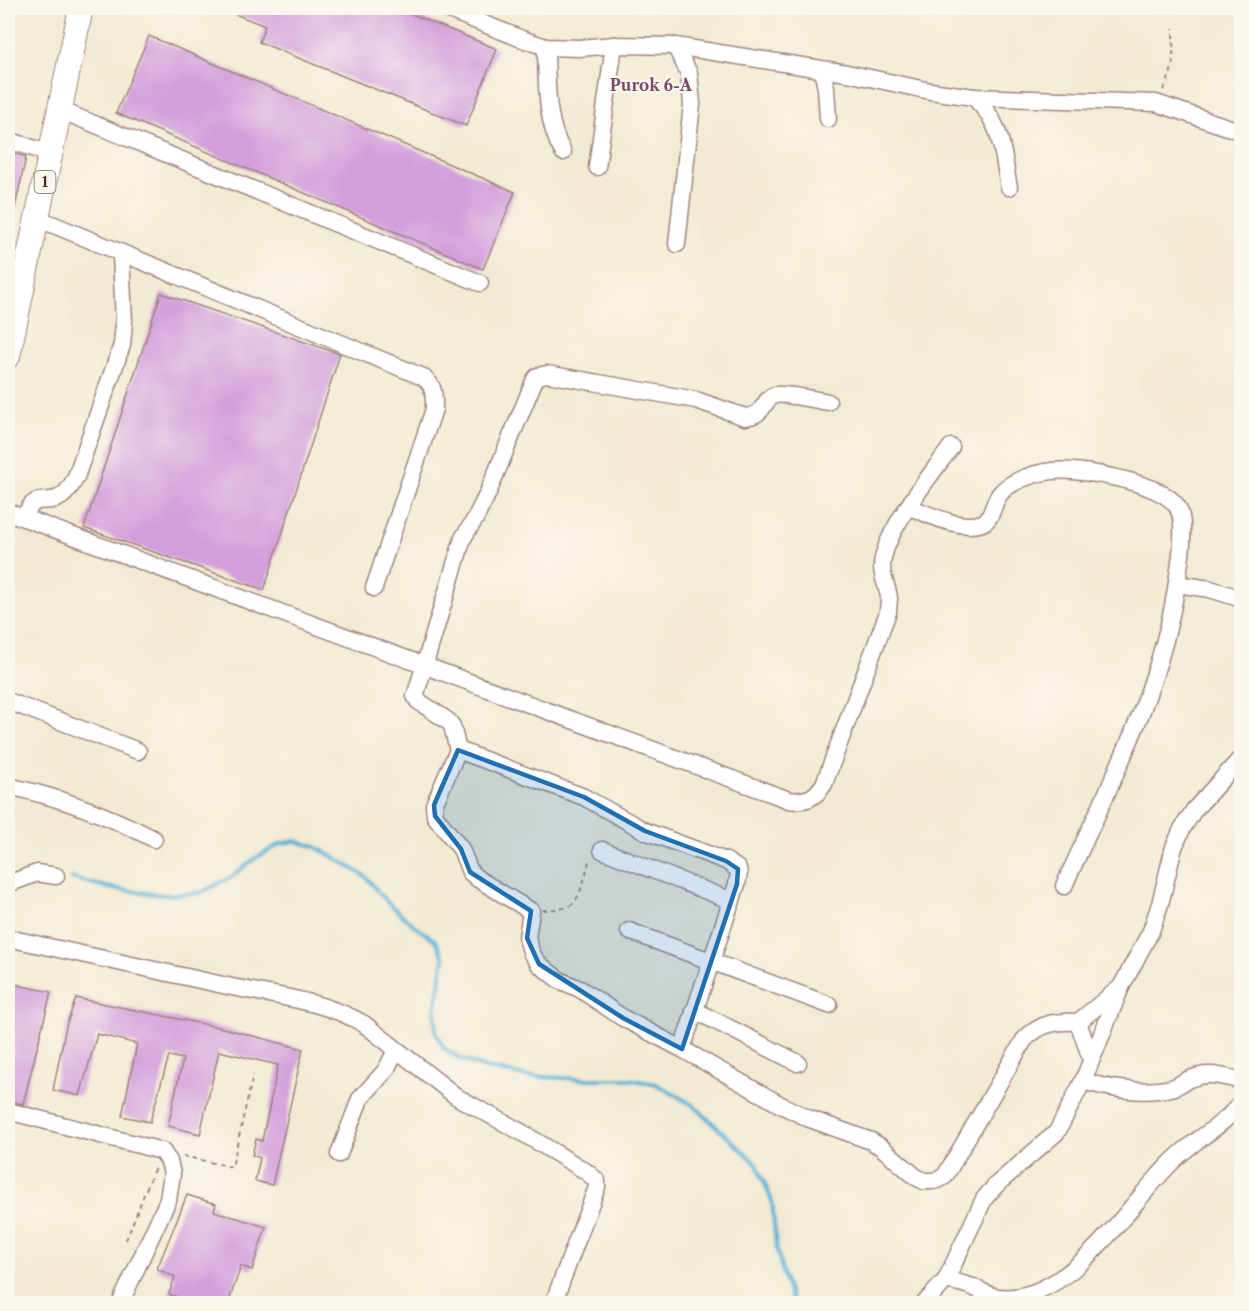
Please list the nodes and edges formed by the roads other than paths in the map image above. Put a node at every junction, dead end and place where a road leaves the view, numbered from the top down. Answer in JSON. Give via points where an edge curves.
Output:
{"nodes":[{"id":1,"x":81,"y":8,"type":"edge"},
{"id":2,"x":444,"y":8,"type":"edge"},
{"id":3,"x":614,"y":45,"type":"junction"},
{"id":4,"x":675,"y":46,"type":"junction"},
{"id":5,"x":546,"y":47,"type":"junction"},
{"id":6,"x":822,"y":70,"type":"junction"},
{"id":7,"x":974,"y":97,"type":"junction"},
{"id":8,"x":60,"y":110,"type":"junction"},
{"id":9,"x":828,"y":119,"type":"dead end"},
{"id":10,"x":1242,"y":132,"type":"edge"},
{"id":11,"x":8,"y":140,"type":"edge"},
{"id":12,"x":563,"y":152,"type":"dead end"},
{"id":13,"x":51,"y":154,"type":"junction"},
{"id":14,"x":597,"y":167,"type":"dead end"},
{"id":15,"x":1009,"y":187,"type":"dead end"},
{"id":16,"x":37,"y":218,"type":"junction"},
{"id":17,"x":677,"y":244,"type":"dead end"},
{"id":18,"x":121,"y":253,"type":"junction"},
{"id":19,"x":480,"y":283,"type":"dead end"},
{"id":20,"x":8,"y":356,"type":"edge"},
{"id":21,"x":828,"y":402,"type":"dead end"},
{"id":22,"x":951,"y":447,"type":"dead end"},
{"id":23,"x":909,"y":507,"type":"junction"},
{"id":24,"x":8,"y":512,"type":"edge"},
{"id":25,"x":24,"y":518,"type":"junction"},
{"id":26,"x":1177,"y":584,"type":"junction"},
{"id":27,"x":374,"y":588,"type":"dead end"},
{"id":28,"x":1242,"y":599,"type":"edge"},
{"id":29,"x":423,"y":664,"type":"junction"},
{"id":30,"x":8,"y":701,"type":"edge"},
{"id":31,"x":138,"y":750,"type":"dead end"},
{"id":32,"x":458,"y":750,"type":"junction"},
{"id":33,"x":1242,"y":758,"type":"edge"},
{"id":34,"x":8,"y":786,"type":"edge"},
{"id":35,"x":154,"y":839,"type":"dead end"},
{"id":36,"x":602,"y":849,"type":"road end"},
{"id":37,"x":56,"y":876,"type":"dead end"},
{"id":38,"x":8,"y":884,"type":"edge"},
{"id":39,"x":1064,"y":886,"type":"dead end"},
{"id":40,"x":732,"y":901,"type":"junction"},
{"id":41,"x":629,"y":931,"type":"dead end"},
{"id":42,"x":8,"y":938,"type":"edge"},
{"id":43,"x":712,"y":962,"type":"junction"},
{"id":44,"x":1120,"y":987,"type":"junction"},
{"id":45,"x":829,"y":1005,"type":"dead end"},
{"id":46,"x":694,"y":1010,"type":"junction"},
{"id":47,"x":1078,"y":1022,"type":"junction"},
{"id":48,"x":682,"y":1049,"type":"junction"},
{"id":49,"x":396,"y":1050,"type":"junction"},
{"id":50,"x":1091,"y":1059,"type":"junction"},
{"id":51,"x":798,"y":1063,"type":"dead end"},
{"id":52,"x":1083,"y":1081,"type":"junction"},
{"id":53,"x":1242,"y":1081,"type":"edge"},
{"id":54,"x":1242,"y":1101,"type":"edge"},
{"id":55,"x":8,"y":1112,"type":"edge"},
{"id":56,"x":339,"y":1154,"type":"dead end"},
{"id":57,"x":946,"y":1280,"type":"junction"},
{"id":58,"x":120,"y":1304,"type":"edge"},
{"id":59,"x":553,"y":1304,"type":"edge"},
{"id":60,"x":924,"y":1304,"type":"edge"}],
"edges":[{"from":1,"to":8,"type":"highway","number":"1"},
{"from":2,"to":5,"type":"street"},
{"from":3,"to":4,"type":"street"},
{"from":3,"to":5,"type":"street"},
{"from":3,"to":14,"type":"street"},
{"from":4,"to":6,"type":"street"},
{"from":4,"to":17,"type":"street","via":[[689,73],[692,104]]},
{"from":5,"to":12,"type":"street","via":[[550,119]]},
{"from":6,"to":7,"type":"street"},
{"from":6,"to":9,"type":"street"},
{"from":7,"to":10,"type":"street","via":[[1168,106]]},
{"from":7,"to":15,"type":"street","via":[[996,129]]},
{"from":8,"to":13,"type":"highway","number":"1"},
{"from":8,"to":19,"type":"street"},
{"from":11,"to":13,"type":"street"},
{"from":13,"to":16,"type":"highway","number":"1"},
{"from":16,"to":18,"type":"street"},
{"from":16,"to":20,"type":"highway","number":"1"},
{"from":18,"to":25,"type":"street","via":[[122,345],[80,466],[69,490],[60,498],[30,504]]},
{"from":18,"to":27,"type":"street","via":[[431,382],[434,409]]},
{"from":21,"to":29,"type":"street","via":[[777,394],[760,413],[745,417],[696,400],[547,374],[538,376],[487,495],[463,538]]},
{"from":22,"to":23,"type":"street"},
{"from":23,"to":26,"type":"street","via":[[944,520],[980,524],[988,519],[999,495],[1010,486],[1052,471],[1102,474],[1148,487],[1177,505],[1182,520]]},
{"from":23,"to":29,"type":"street","via":[[883,558],[881,569],[889,598],[888,612],[824,784],[811,798],[802,801],[789,800]]},
{"from":24,"to":25,"type":"street"},
{"from":25,"to":29,"type":"street"},
{"from":26,"to":28,"type":"street"},
{"from":26,"to":39,"type":"street","via":[[1153,682]]},
{"from":29,"to":32,"type":"street","via":[[416,696],[452,726]]},
{"from":30,"to":31,"type":"street"},
{"from":32,"to":40,"type":"street","via":[[584,797],[645,831],[734,865],[740,873]]},
{"from":32,"to":48,"type":"street","via":[[434,805],[435,816],[461,849],[470,872],[531,910],[527,938],[539,964],[622,1018]]},
{"from":33,"to":44,"type":"street","via":[[1194,810],[1182,829],[1150,931]]},
{"from":34,"to":35,"type":"street","via":[[79,807]]},
{"from":36,"to":40,"type":"street"},
{"from":37,"to":38,"type":"street","via":[[37,873]]},
{"from":40,"to":43,"type":"street"},
{"from":41,"to":43,"type":"street"},
{"from":42,"to":49,"type":"street","via":[[332,1009],[364,1024]]},
{"from":43,"to":45,"type":"street"},
{"from":43,"to":46,"type":"street"},
{"from":44,"to":47,"type":"street"},
{"from":44,"to":50,"type":"street"},
{"from":46,"to":48,"type":"street"},
{"from":46,"to":51,"type":"street"},
{"from":47,"to":48,"type":"street","via":[[1046,1024],[1024,1040],[945,1176],[938,1180],[916,1177],[881,1147],[781,1105]]},
{"from":47,"to":50,"type":"street"},
{"from":49,"to":56,"type":"street","via":[[386,1070],[360,1099]]},
{"from":49,"to":59,"type":"street","via":[[457,1097],[597,1181]]},
{"from":50,"to":52,"type":"street"},
{"from":52,"to":53,"type":"street","via":[[1145,1090],[1172,1088],[1204,1074]]},
{"from":52,"to":57,"type":"street","via":[[1058,1132],[984,1199]]},
{"from":54,"to":57,"type":"street","via":[[1234,1112],[1176,1158],[1066,1275],[1040,1290],[1001,1297]]},
{"from":55,"to":58,"type":"street","via":[[162,1151],[169,1161],[169,1194]]},
{"from":57,"to":60,"type":"street"}]}
